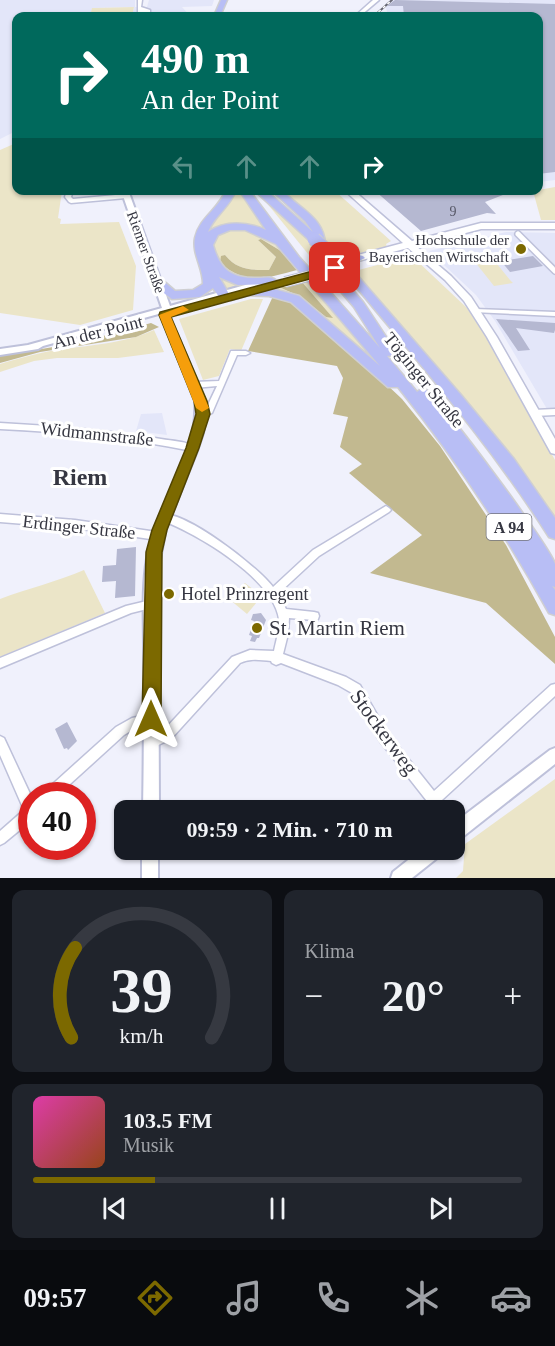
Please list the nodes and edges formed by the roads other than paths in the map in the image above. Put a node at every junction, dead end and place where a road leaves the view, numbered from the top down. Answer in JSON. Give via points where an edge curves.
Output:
{"nodes":[{"id":1,"x":140,"y":0,"type":"edge"},
{"id":2,"x":376,"y":0,"type":"edge"},
{"id":3,"x":382,"y":0,"type":"edge"},
{"id":4,"x":139,"y":8,"type":"dead end"},
{"id":5,"x":362,"y":12,"type":"edge"},
{"id":6,"x":368,"y":12,"type":"edge"},
{"id":7,"x":69,"y":195,"type":"edge"},
{"id":8,"x":112,"y":195,"type":"edge"},
{"id":9,"x":126,"y":195,"type":"edge"},
{"id":10,"x":230,"y":195,"type":"edge"},
{"id":11,"x":248,"y":195,"type":"edge"},
{"id":12,"x":257,"y":195,"type":"edge"},
{"id":13,"x":265,"y":195,"type":"edge"},
{"id":14,"x":278,"y":195,"type":"edge"},
{"id":15,"x":344,"y":195,"type":"edge"},
{"id":16,"x":353,"y":195,"type":"edge"},
{"id":17,"x":555,"y":226,"type":"edge"},
{"id":18,"x":518,"y":234,"type":"dead end"},
{"id":19,"x":409,"y":247,"type":"junction"},
{"id":20,"x":326,"y":250,"type":"junction"},
{"id":21,"x":292,"y":256,"type":"junction"},
{"id":22,"x":359,"y":258,"type":"junction"},
{"id":23,"x":545,"y":262,"type":"junction"},
{"id":24,"x":555,"y":262,"type":"edge"},
{"id":25,"x":337,"y":266,"type":"junction"},
{"id":26,"x":209,"y":269,"type":"junction"},
{"id":27,"x":555,"y":271,"type":"edge"},
{"id":28,"x":279,"y":280,"type":"junction"},
{"id":29,"x":157,"y":282,"type":"junction"},
{"id":30,"x":247,"y":292,"type":"junction"},
{"id":31,"x":227,"y":295,"type":"junction"},
{"id":32,"x":167,"y":311,"type":"junction"},
{"id":33,"x":475,"y":311,"type":"junction"},
{"id":34,"x":555,"y":314,"type":"edge"},
{"id":35,"x":32,"y":346,"type":"junction"},
{"id":36,"x":0,"y":352,"type":"edge"},
{"id":37,"x":389,"y":352,"type":"junction"},
{"id":38,"x":246,"y":353,"type":"dead end"},
{"id":39,"x":222,"y":383,"type":"junction"},
{"id":40,"x":194,"y":386,"type":"junction"},
{"id":41,"x":555,"y":412,"type":"edge"},
{"id":42,"x":534,"y":413,"type":"junction"},
{"id":43,"x":203,"y":414,"type":"junction"},
{"id":44,"x":0,"y":426,"type":"edge"},
{"id":45,"x":192,"y":448,"type":"junction"},
{"id":46,"x":555,"y":450,"type":"edge"},
{"id":47,"x":456,"y":451,"type":"junction"},
{"id":48,"x":386,"y":510,"type":"dead end"},
{"id":49,"x":164,"y":517,"type":"junction"},
{"id":50,"x":0,"y":518,"type":"edge"},
{"id":51,"x":555,"y":532,"type":"edge"},
{"id":52,"x":157,"y":536,"type":"junction"},
{"id":53,"x":555,"y":579,"type":"edge"},
{"id":54,"x":273,"y":592,"type":"junction"},
{"id":55,"x":152,"y":604,"type":"junction"},
{"id":56,"x":555,"y":607,"type":"edge"},
{"id":57,"x":282,"y":613,"type":"junction"},
{"id":58,"x":314,"y":616,"type":"dead end"},
{"id":59,"x":277,"y":656,"type":"junction"},
{"id":60,"x":0,"y":663,"type":"edge"},
{"id":61,"x":555,"y":689,"type":"edge"},
{"id":62,"x":151,"y":719,"type":"junction"},
{"id":63,"x":0,"y":742,"type":"edge"},
{"id":64,"x":152,"y":742,"type":"junction"},
{"id":65,"x":555,"y":755,"type":"edge"},
{"id":66,"x":18,"y":782,"type":"edge"},
{"id":67,"x":63,"y":782,"type":"edge"},
{"id":68,"x":434,"y":799,"type":"joint"},
{"id":69,"x":151,"y":800,"type":"edge"},
{"id":70,"x":465,"y":822,"type":"edge"},
{"id":71,"x":18,"y":823,"type":"edge"},
{"id":72,"x":0,"y":839,"type":"edge"},
{"id":73,"x":150,"y":860,"type":"edge"},
{"id":74,"x":421,"y":860,"type":"edge"},
{"id":75,"x":150,"y":878,"type":"edge"},
{"id":76,"x":399,"y":878,"type":"edge"}],
"edges":[{"from":1,"to":4,"type":"street"},
{"from":2,"to":5,"type":"main road"},
{"from":3,"to":6,"type":"main road"},
{"from":7,"to":8,"type":"street","name":"Riemer Straße","via":[[71,201]]},
{"from":9,"to":29,"type":"street","name":"Riemer Straße"},
{"from":10,"to":26,"type":"highway","via":[[200,234],[200,251]]},
{"from":11,"to":21,"type":"highway","name":"Töginger Straße","number":"A 94"},
{"from":12,"to":37,"type":"highway","name":"Töginger Straße","number":"A 94","via":[[287,236]]},
{"from":13,"to":20,"type":"highway","bridge":true},
{"from":14,"to":37,"type":"highway","via":[[315,226],[320,238],[318,256],[359,304]]},
{"from":15,"to":19,"type":"main road"},
{"from":16,"to":19,"type":"main road"},
{"from":17,"to":19,"type":"main road","via":[[493,226]]},
{"from":18,"to":23,"type":"street"},
{"from":19,"to":22,"type":"main road","name":"An der Point"},
{"from":19,"to":25,"type":"main road","name":"An der Point"},
{"from":19,"to":33,"type":"main road","via":[[460,289]]},
{"from":20,"to":22,"type":"highway"},
{"from":20,"to":25,"type":"highway"},
{"from":21,"to":28,"type":"highway","via":[[253,228],[228,227],[209,237],[208,251],[225,278],[239,283]]},
{"from":21,"to":47,"type":"highway","name":"Töginger Straße","number":"A 94"},
{"from":22,"to":25,"type":"main road","name":"An der Point"},
{"from":23,"to":24,"type":"street"},
{"from":23,"to":27,"type":"street"},
{"from":25,"to":28,"type":"main road","name":"An der Point","bridge":true},
{"from":25,"to":51,"type":"highway","via":[[488,438],[531,493]]},
{"from":26,"to":29,"type":"highway","via":[[209,285],[196,294],[172,295]]},
{"from":26,"to":31,"type":"highway"},
{"from":28,"to":30,"type":"main road","name":"An der Point"},
{"from":28,"to":31,"type":"street","name":"An der Point"},
{"from":29,"to":32,"type":"street","name":"Riemer Straße"},
{"from":30,"to":31,"type":"main road","name":"An der Point"},
{"from":30,"to":47,"type":"highway","via":[[279,294],[302,304],[387,378],[445,445]]},
{"from":31,"to":32,"type":"street","name":"An der Point"},
{"from":32,"to":35,"type":"street","name":"An der Point"},
{"from":32,"to":35,"type":"street","name":"An der Point","via":[[99,333]]},
{"from":32,"to":40,"type":"street","name":"Riemer Straße"},
{"from":33,"to":34,"type":"street"},
{"from":33,"to":42,"type":"main road"},
{"from":35,"to":36,"type":"street","name":"An der Point"},
{"from":37,"to":53,"type":"highway","name":"Töginger Straße","number":"A 94","via":[[477,461]]},
{"from":38,"to":39,"type":"street","via":[[234,353]]},
{"from":39,"to":40,"type":"street"},
{"from":39,"to":43,"type":"street","via":[[209,411]]},
{"from":40,"to":43,"type":"street","name":"Riemer Straße"},
{"from":41,"to":42,"type":"street"},
{"from":42,"to":46,"type":"main road"},
{"from":43,"to":45,"type":"street"},
{"from":44,"to":45,"type":"street","name":"Widmannstraße","via":[[107,433]]},
{"from":45,"to":49,"type":"street"},
{"from":47,"to":56,"type":"highway","name":"Töginger Straße","number":"A 94","via":[[500,513]]},
{"from":48,"to":54,"type":"street","via":[[316,553]]},
{"from":49,"to":52,"type":"street"},
{"from":49,"to":54,"type":"street","via":[[210,539]]},
{"from":50,"to":52,"type":"street","name":"Erdinger Straße"},
{"from":52,"to":55,"type":"street"},
{"from":54,"to":57,"type":"street"},
{"from":55,"to":60,"type":"street","via":[[130,609]]},
{"from":55,"to":62,"type":"street"},
{"from":57,"to":58,"type":"street"},
{"from":57,"to":59,"type":"street","via":[[284,624]]},
{"from":59,"to":64,"type":"street","name":"Stockerweg","via":[[254,654],[236,660],[167,735]]},
{"from":59,"to":68,"type":"street","name":"Stockerweg","via":[[356,689],[383,736]]},
{"from":61,"to":68,"type":"street"},
{"from":62,"to":64,"type":"street"},
{"from":62,"to":67,"type":"street","via":[[120,731]]},
{"from":63,"to":66,"type":"street"},
{"from":64,"to":69,"type":"street"},
{"from":65,"to":70,"type":"street"},
{"from":71,"to":72,"type":"street"},
{"from":73,"to":75,"type":"street"},
{"from":74,"to":76,"type":"street"}]}
